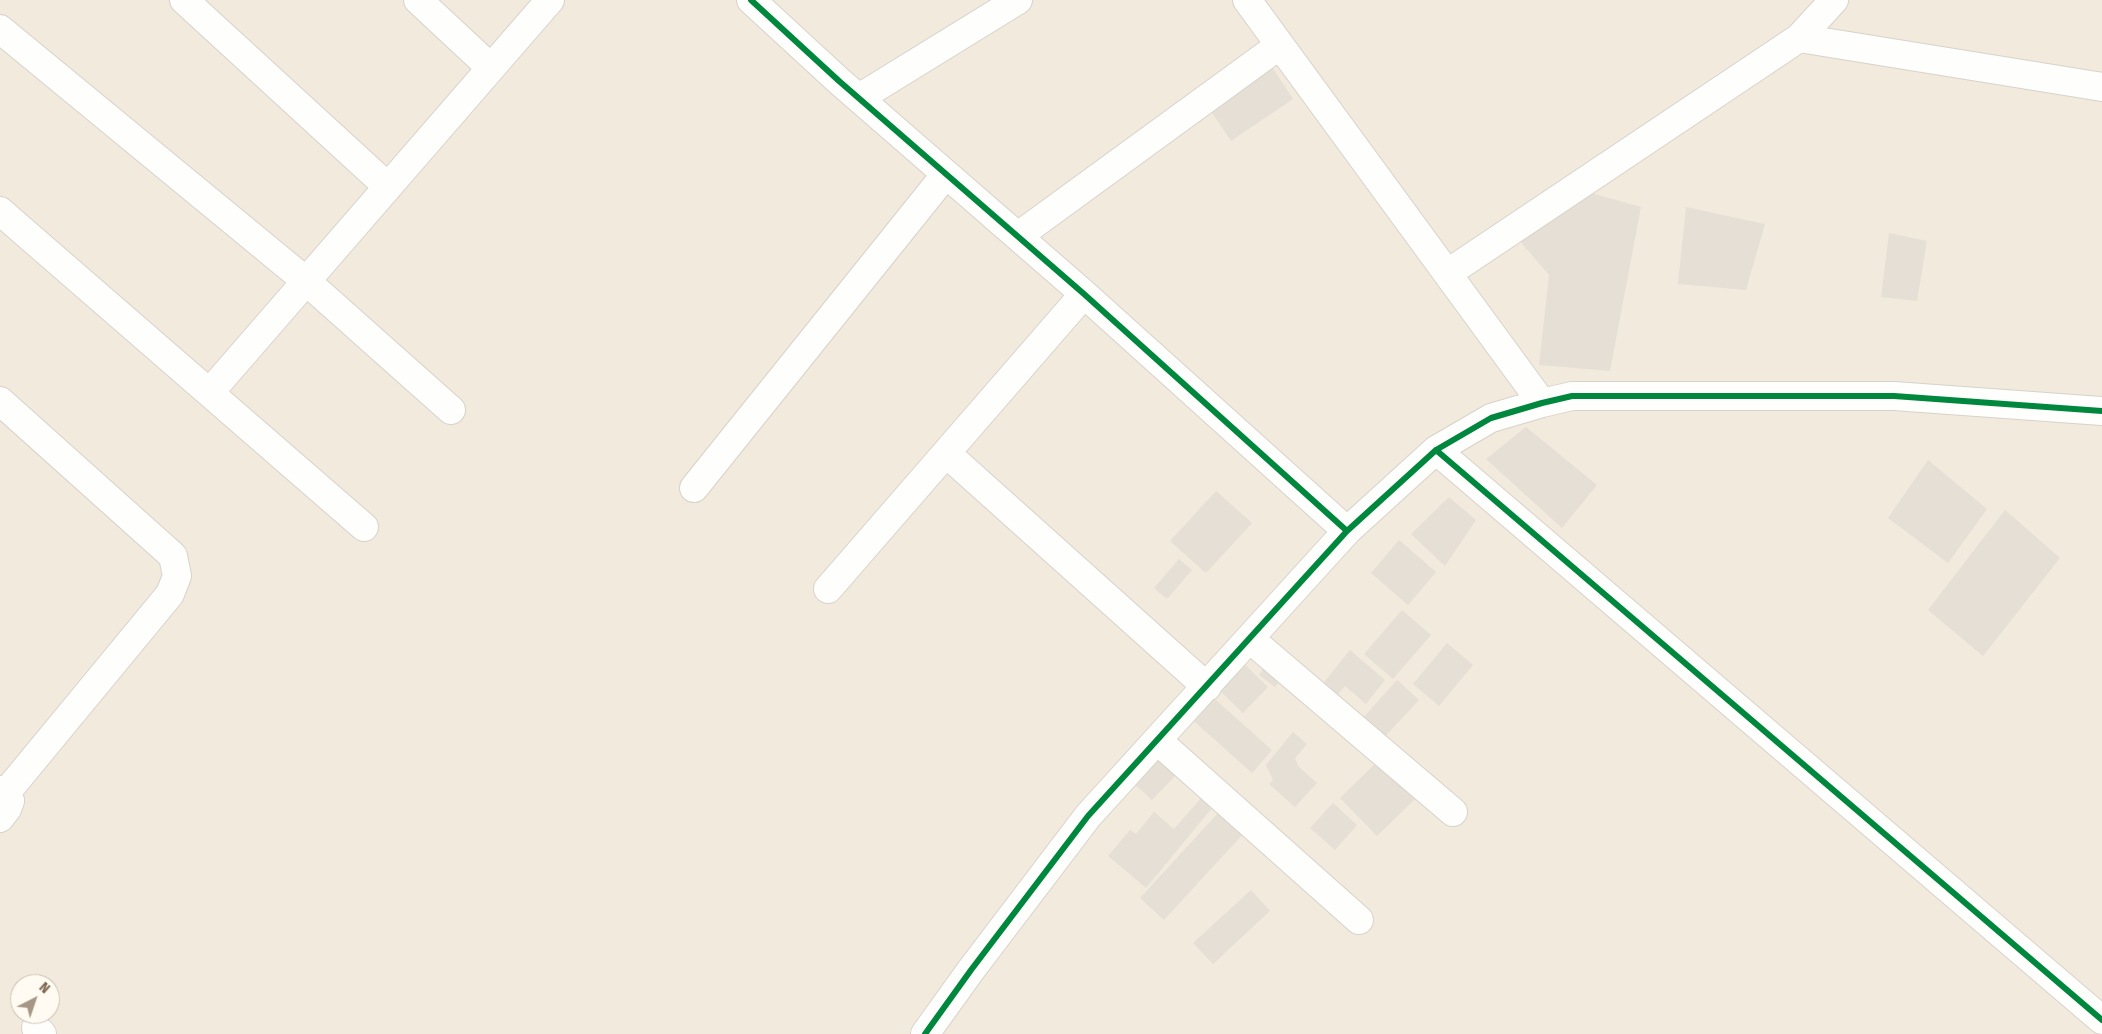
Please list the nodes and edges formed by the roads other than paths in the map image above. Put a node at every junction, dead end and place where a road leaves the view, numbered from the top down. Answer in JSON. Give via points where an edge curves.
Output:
{"nodes":[{"id":1,"x":184,"y":0,"type":"edge"},
{"id":2,"x":418,"y":0,"type":"edge"},
{"id":3,"x":550,"y":0,"type":"edge"},
{"id":4,"x":751,"y":0,"type":"edge"},
{"id":5,"x":1018,"y":0,"type":"edge"},
{"id":6,"x":1247,"y":0,"type":"edge"},
{"id":7,"x":1834,"y":0,"type":"edge"},
{"id":8,"x":0,"y":29,"type":"edge"},
{"id":9,"x":1799,"y":38,"type":"junction"},
{"id":10,"x":1280,"y":45,"type":"junction"},
{"id":11,"x":491,"y":68,"type":"junction"},
{"id":12,"x":2102,"y":88,"type":"edge"},
{"id":13,"x":859,"y":98,"type":"junction"},
{"id":14,"x":946,"y":174,"type":"junction"},
{"id":15,"x":388,"y":187,"type":"junction"},
{"id":16,"x":0,"y":211,"type":"edge"},
{"id":17,"x":1018,"y":236,"type":"junction"},
{"id":18,"x":1448,"y":273,"type":"junction"},
{"id":19,"x":306,"y":281,"type":"junction"},
{"id":20,"x":1084,"y":294,"type":"junction"},
{"id":21,"x":210,"y":392,"type":"junction"},
{"id":22,"x":0,"y":401,"type":"edge"},
{"id":23,"x":1542,"y":402,"type":"junction"},
{"id":24,"x":451,"y":410,"type":"dead end"},
{"id":25,"x":2102,"y":411,"type":"edge"},
{"id":26,"x":1436,"y":450,"type":"junction"},
{"id":27,"x":946,"y":453,"type":"junction"},
{"id":28,"x":694,"y":488,"type":"dead end"},
{"id":29,"x":364,"y":526,"type":"dead end"},
{"id":30,"x":1347,"y":531,"type":"junction"},
{"id":31,"x":828,"y":589,"type":"dead end"},
{"id":32,"x":1250,"y":639,"type":"junction"},
{"id":33,"x":1206,"y":687,"type":"junction"},
{"id":34,"x":1158,"y":741,"type":"junction"},
{"id":35,"x":2,"y":801,"type":"edge"},
{"id":36,"x":1453,"y":812,"type":"dead end"},
{"id":37,"x":1359,"y":920,"type":"dead end"},
{"id":38,"x":2102,"y":1020,"type":"edge"},
{"id":39,"x":925,"y":1034,"type":"edge"}],
"edges":[{"from":1,"to":15,"type":"street"},
{"from":2,"to":11,"type":"street"},
{"from":3,"to":11,"type":"street"},
{"from":4,"to":13,"type":"street"},
{"from":5,"to":13,"type":"street"},
{"from":6,"to":10,"type":"street"},
{"from":7,"to":9,"type":"street"},
{"from":8,"to":19,"type":"street"},
{"from":9,"to":12,"type":"street"},
{"from":9,"to":18,"type":"street"},
{"from":10,"to":17,"type":"street"},
{"from":10,"to":18,"type":"street"},
{"from":11,"to":15,"type":"street"},
{"from":13,"to":14,"type":"street"},
{"from":14,"to":17,"type":"street"},
{"from":14,"to":28,"type":"street"},
{"from":15,"to":19,"type":"street"},
{"from":16,"to":21,"type":"street"},
{"from":17,"to":20,"type":"street"},
{"from":18,"to":23,"type":"street"},
{"from":19,"to":21,"type":"street"},
{"from":19,"to":24,"type":"street"},
{"from":20,"to":27,"type":"street"},
{"from":20,"to":30,"type":"street"},
{"from":21,"to":29,"type":"street"},
{"from":22,"to":35,"type":"street","via":[[174,556],[177,576],[170,594]]},
{"from":23,"to":25,"type":"street","via":[[1572,396],[1894,396]]},
{"from":23,"to":26,"type":"street","via":[[1491,418]]},
{"from":26,"to":30,"type":"street"},
{"from":26,"to":38,"type":"street"},
{"from":27,"to":31,"type":"street"},
{"from":27,"to":33,"type":"street"},
{"from":30,"to":32,"type":"street"},
{"from":32,"to":33,"type":"street"},
{"from":32,"to":36,"type":"street"},
{"from":33,"to":34,"type":"street"},
{"from":34,"to":37,"type":"street"},
{"from":34,"to":39,"type":"street","via":[[1088,816]]}]}
